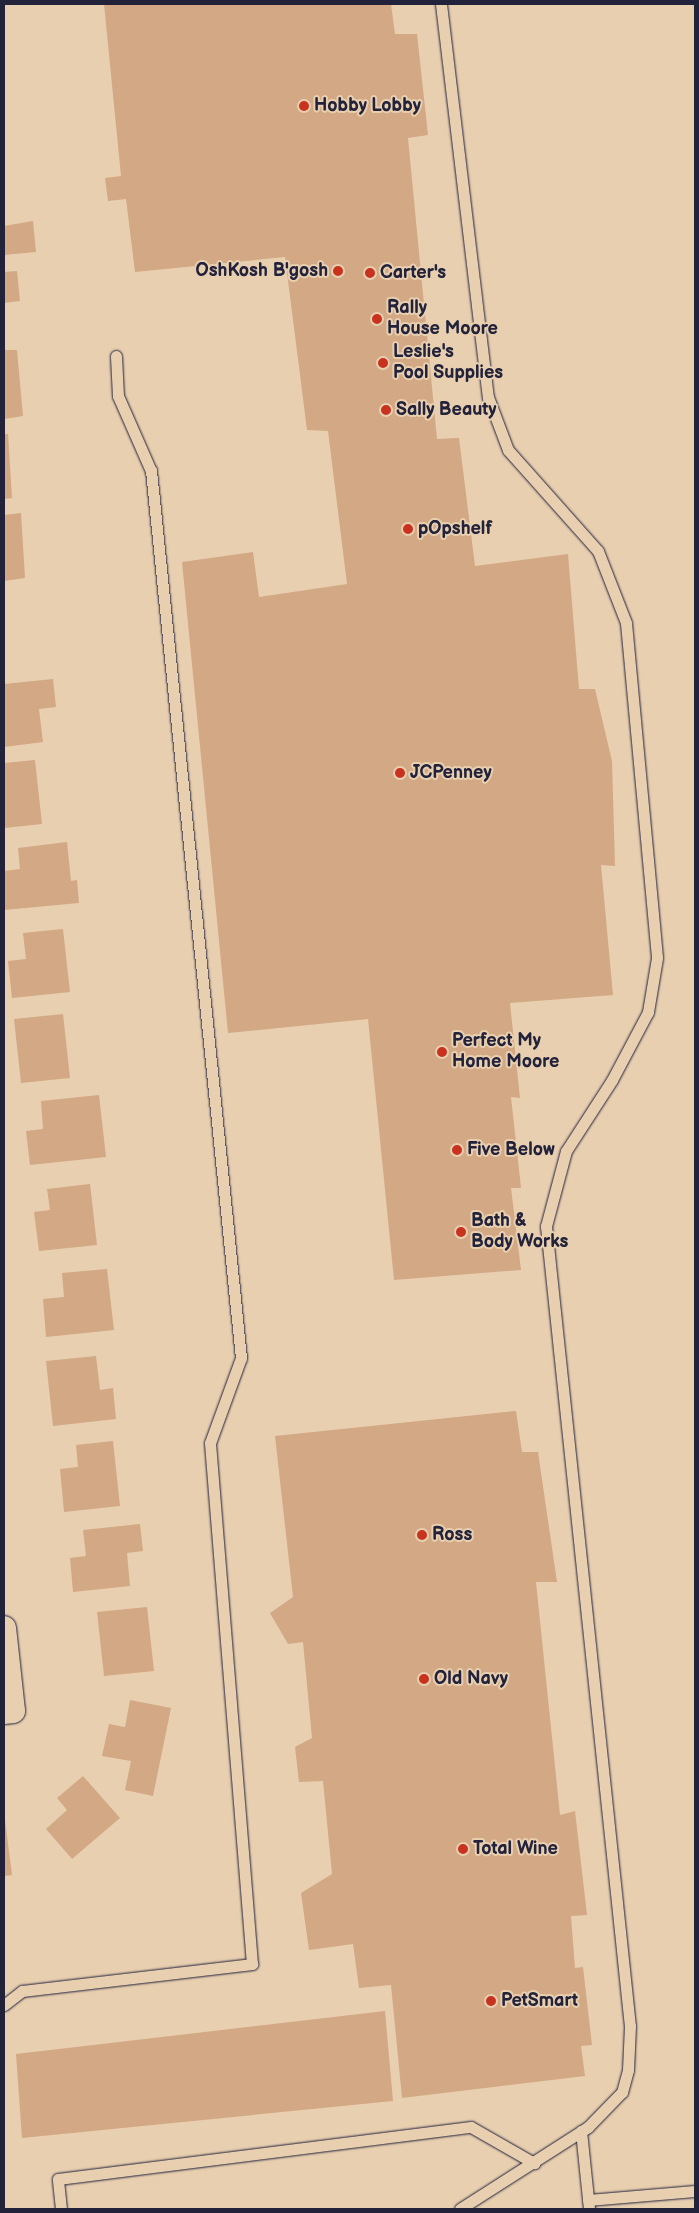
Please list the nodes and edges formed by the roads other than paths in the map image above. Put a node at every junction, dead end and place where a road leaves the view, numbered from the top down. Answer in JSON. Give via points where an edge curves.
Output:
{"nodes":[{"id":1,"x":441,"y":4,"type":"edge"},
{"id":2,"x":116,"y":356,"type":"dead end"},
{"id":3,"x":4,"y":1628,"type":"edge"},
{"id":4,"x":8,"y":1712,"type":"edge"},
{"id":5,"x":4,"y":2005,"type":"edge"},
{"id":6,"x":581,"y":2131,"type":"junction"},
{"id":7,"x":534,"y":2163,"type":"junction"},
{"id":8,"x":695,"y":2191,"type":"edge"},
{"id":9,"x":588,"y":2205,"type":"edge"},
{"id":10,"x":61,"y":2209,"type":"edge"},
{"id":11,"x":460,"y":2209,"type":"edge"}],
"edges":[{"from":1,"to":6,"type":"lane","via":[[488,397],[508,450],[598,551],[626,623],[657,958],[644,1019],[612,1080],[566,1150],[546,1226],[630,2026],[622,2092]]},
{"from":2,"to":5,"type":"lane","via":[[118,396],[151,471],[241,1358],[210,1443],[252,1964],[22,1991]]},
{"from":3,"to":4,"type":"street"},
{"from":6,"to":7,"type":"lane"},
{"from":6,"to":9,"type":"lane"},
{"from":7,"to":10,"type":"lane","via":[[472,2127],[58,2179]]},
{"from":7,"to":11,"type":"lane"},
{"from":8,"to":9,"type":"lane"}]}
